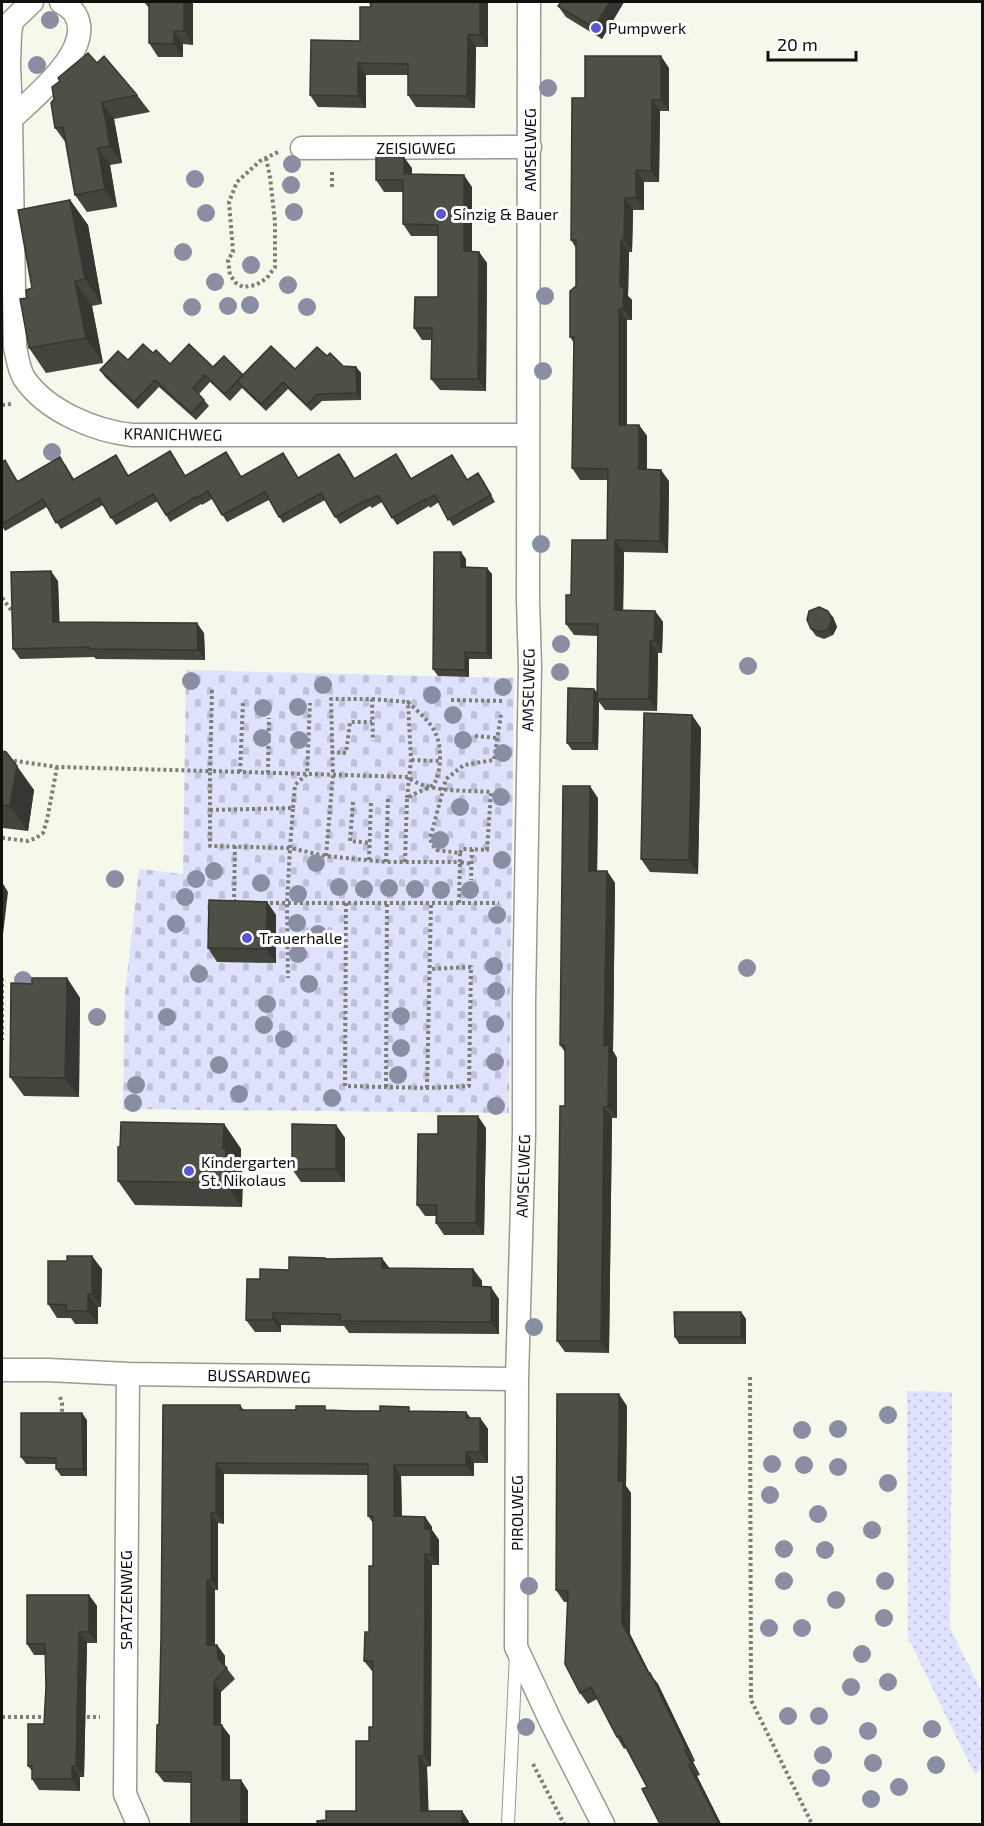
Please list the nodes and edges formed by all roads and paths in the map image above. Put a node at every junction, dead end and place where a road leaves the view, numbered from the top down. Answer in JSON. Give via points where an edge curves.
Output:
{"nodes":[{"id":1,"x":32,"y":2,"type":"edge"},
{"id":2,"x":61,"y":2,"type":"edge"},
{"id":3,"x":529,"y":2,"type":"edge"},
{"id":4,"x":11,"y":118,"type":"junction"},
{"id":5,"x":530,"y":147,"type":"junction"},
{"id":6,"x":302,"y":148,"type":"dead end"},
{"id":7,"x":266,"y":158,"type":"joint"},
{"id":8,"x":528,"y":435,"type":"junction"},
{"id":9,"x":2,"y":598,"type":"edge"},
{"id":10,"x":19,"y":621,"type":"edge"},
{"id":11,"x":212,"y":690,"type":"dead end"},
{"id":12,"x":505,"y":690,"type":"dead end"},
{"id":13,"x":372,"y":699,"type":"junction"},
{"id":14,"x":451,"y":700,"type":"dead end"},
{"id":15,"x":243,"y":701,"type":"dead end"},
{"id":16,"x":408,"y":702,"type":"junction"},
{"id":17,"x":503,"y":702,"type":"junction"},
{"id":18,"x":310,"y":703,"type":"dead end"},
{"id":19,"x":269,"y":718,"type":"dead end"},
{"id":20,"x":372,"y":722,"type":"junction"},
{"id":21,"x":475,"y":736,"type":"dead end"},
{"id":22,"x":497,"y":738,"type":"junction"},
{"id":23,"x":372,"y":741,"type":"dead end"},
{"id":24,"x":331,"y":752,"type":"junction"},
{"id":25,"x":2,"y":759,"type":"edge"},
{"id":26,"x":411,"y":760,"type":"junction"},
{"id":27,"x":440,"y":761,"type":"junction"},
{"id":28,"x":57,"y":767,"type":"junction"},
{"id":29,"x":210,"y":771,"type":"junction"},
{"id":30,"x":240,"y":772,"type":"junction"},
{"id":31,"x":268,"y":773,"type":"junction"},
{"id":32,"x":307,"y":774,"type":"junction"},
{"id":33,"x":333,"y":775,"type":"junction"},
{"id":34,"x":408,"y":777,"type":"junction"},
{"id":35,"x":432,"y":787,"type":"junction"},
{"id":36,"x":443,"y":789,"type":"junction"},
{"id":37,"x":388,"y":798,"type":"dead end"},
{"id":38,"x":407,"y":798,"type":"junction"},
{"id":39,"x":353,"y":802,"type":"dead end"},
{"id":40,"x":371,"y":802,"type":"dead end"},
{"id":41,"x":293,"y":808,"type":"junction"},
{"id":42,"x":210,"y":810,"type":"junction"},
{"id":43,"x":2,"y":838,"type":"edge"},
{"id":44,"x":371,"y":843,"type":"junction"},
{"id":45,"x":235,"y":846,"type":"junction"},
{"id":46,"x":290,"y":848,"type":"junction"},
{"id":47,"x":472,"y":849,"type":"junction"},
{"id":48,"x":460,"y":853,"type":"junction"},
{"id":49,"x":326,"y":856,"type":"junction"},
{"id":50,"x":369,"y":860,"type":"junction"},
{"id":51,"x":386,"y":862,"type":"junction"},
{"id":52,"x":405,"y":862,"type":"junction"},
{"id":53,"x":460,"y":862,"type":"junction"},
{"id":54,"x":472,"y":864,"type":"junction"},
{"id":55,"x":471,"y":880,"type":"dead end"},
{"id":56,"x":245,"y":902,"type":"edge"},
{"id":57,"x":256,"y":902,"type":"edge"},
{"id":58,"x":526,"y":902,"type":"junction"},
{"id":59,"x":346,"y":903,"type":"junction"},
{"id":60,"x":431,"y":903,"type":"junction"},
{"id":61,"x":459,"y":903,"type":"junction"},
{"id":62,"x":287,"y":904,"type":"junction"},
{"id":63,"x":387,"y":904,"type":"junction"},
{"id":64,"x":430,"y":969,"type":"junction"},
{"id":65,"x":2,"y":978,"type":"edge"},
{"id":66,"x":288,"y":978,"type":"dead end"},
{"id":67,"x":2,"y":1040,"type":"edge"},
{"id":68,"x":386,"y":1087,"type":"junction"},
{"id":69,"x":427,"y":1088,"type":"junction"},
{"id":70,"x":2,"y":1370,"type":"edge"},
{"id":71,"x":128,"y":1374,"type":"junction"},
{"id":72,"x":750,"y":1377,"type":"dead end"},
{"id":73,"x":517,"y":1379,"type":"junction"},
{"id":74,"x":516,"y":1647,"type":"junction"},
{"id":75,"x":58,"y":1717,"type":"edge"},
{"id":76,"x":80,"y":1717,"type":"edge"},
{"id":77,"x":125,"y":1717,"type":"junction"},
{"id":78,"x":2,"y":1718,"type":"edge"},
{"id":79,"x":532,"y":1762,"type":"dead end"},
{"id":80,"x":138,"y":1824,"type":"edge"},
{"id":81,"x":508,"y":1824,"type":"edge"},
{"id":82,"x":564,"y":1824,"type":"edge"},
{"id":83,"x":603,"y":1824,"type":"edge"},
{"id":84,"x":812,"y":1824,"type":"edge"}],
"edges":[{"from":1,"to":4,"type":"street","name":"KRANICHWEG","via":[[12,21]]},
{"from":2,"to":4,"type":"street","via":[[76,15],[79,27],[74,51],[55,76]]},
{"from":3,"to":5,"type":"street","name":"AMSELWEG"},
{"from":4,"to":8,"type":"street","name":"KRANICHWEG","via":[[15,347],[23,377],[47,402],[70,417],[117,434],[132,435]]},
{"from":5,"to":6,"type":"street","name":"ZEISIGWEG"},
{"from":5,"to":8,"type":"street","name":"AMSELWEG"},
{"from":7,"to":7,"type":"path","via":[[275,222],[275,267],[256,285],[243,287],[230,275],[228,260],[233,252],[229,202],[237,182]]},
{"from":8,"to":58,"type":"street","name":"AMSELWEG"},
{"from":9,"to":10,"type":"path"},
{"from":11,"to":29,"type":"path"},
{"from":12,"to":17,"type":"path"},
{"from":13,"to":16,"type":"path"},
{"from":13,"to":20,"type":"path"},
{"from":13,"to":24,"type":"path","via":[[331,699]]},
{"from":14,"to":17,"type":"path"},
{"from":15,"to":30,"type":"path"},
{"from":16,"to":26,"type":"path"},
{"from":16,"to":27,"type":"path","via":[[434,728]]},
{"from":17,"to":22,"type":"path"},
{"from":18,"to":32,"type":"path"},
{"from":19,"to":31,"type":"path"},
{"from":20,"to":23,"type":"path"},
{"from":20,"to":24,"type":"path","via":[[350,722],[346,753]]},
{"from":21,"to":22,"type":"path"},
{"from":22,"to":36,"type":"path","via":[[494,760],[464,765],[446,779]]},
{"from":24,"to":33,"type":"path"},
{"from":25,"to":28,"type":"path"},
{"from":26,"to":27,"type":"path"},
{"from":26,"to":34,"type":"path"},
{"from":27,"to":35,"type":"path","via":[[438,778]]},
{"from":28,"to":29,"type":"path"},
{"from":28,"to":43,"type":"path","via":[[42,833],[28,841]]},
{"from":29,"to":30,"type":"path"},
{"from":29,"to":42,"type":"path"},
{"from":30,"to":31,"type":"path"},
{"from":31,"to":32,"type":"path"},
{"from":32,"to":33,"type":"path"},
{"from":32,"to":41,"type":"path","via":[[295,785]]},
{"from":33,"to":34,"type":"path"},
{"from":33,"to":49,"type":"path"},
{"from":34,"to":35,"type":"path"},
{"from":34,"to":38,"type":"path"},
{"from":35,"to":36,"type":"path"},
{"from":35,"to":38,"type":"path"},
{"from":36,"to":47,"type":"path","via":[[491,792],[487,850]]},
{"from":36,"to":48,"type":"path","via":[[431,843],[437,850]]},
{"from":37,"to":51,"type":"path"},
{"from":38,"to":52,"type":"path"},
{"from":39,"to":44,"type":"path","via":[[350,841]]},
{"from":40,"to":44,"type":"path"},
{"from":41,"to":42,"type":"path"},
{"from":41,"to":46,"type":"path"},
{"from":42,"to":45,"type":"path","via":[[210,846]]},
{"from":44,"to":50,"type":"path"},
{"from":45,"to":46,"type":"path"},
{"from":45,"to":56,"type":"path","via":[[234,901]]},
{"from":46,"to":49,"type":"path"},
{"from":46,"to":62,"type":"path"},
{"from":47,"to":48,"type":"path","via":[[462,849]]},
{"from":47,"to":54,"type":"path"},
{"from":48,"to":53,"type":"path"},
{"from":49,"to":50,"type":"path"},
{"from":50,"to":51,"type":"path"},
{"from":51,"to":52,"type":"path"},
{"from":52,"to":53,"type":"path"},
{"from":53,"to":54,"type":"path"},
{"from":53,"to":61,"type":"path"},
{"from":54,"to":55,"type":"path"},
{"from":57,"to":62,"type":"path"},
{"from":58,"to":61,"type":"path"},
{"from":58,"to":73,"type":"street","name":"AMSELWEG"},
{"from":59,"to":62,"type":"path"},
{"from":59,"to":63,"type":"path"},
{"from":59,"to":68,"type":"path","via":[[345,1086]]},
{"from":60,"to":61,"type":"path"},
{"from":60,"to":63,"type":"path"},
{"from":60,"to":64,"type":"path"},
{"from":62,"to":66,"type":"path"},
{"from":63,"to":68,"type":"path"},
{"from":64,"to":69,"type":"path"},
{"from":64,"to":69,"type":"path","via":[[471,967],[469,1086]]},
{"from":65,"to":67,"type":"path"},
{"from":68,"to":69,"type":"path"},
{"from":70,"to":71,"type":"street","name":"BUSSARDWEG"},
{"from":71,"to":73,"type":"street","name":"BUSSARDWEG"},
{"from":71,"to":77,"type":"street","name":"SPATZENWEG"},
{"from":72,"to":84,"type":"path","via":[[751,1700]]},
{"from":73,"to":74,"type":"street","name":"PIROLWEG"},
{"from":74,"to":81,"type":"lane","name":"PIROLWEG"},
{"from":74,"to":83,"type":"street","name":"PIROLWEG"},
{"from":75,"to":78,"type":"path"},
{"from":76,"to":77,"type":"path"},
{"from":77,"to":80,"type":"street","name":"SPATZENWEG","via":[[125,1794]]},
{"from":79,"to":82,"type":"path"}]}
